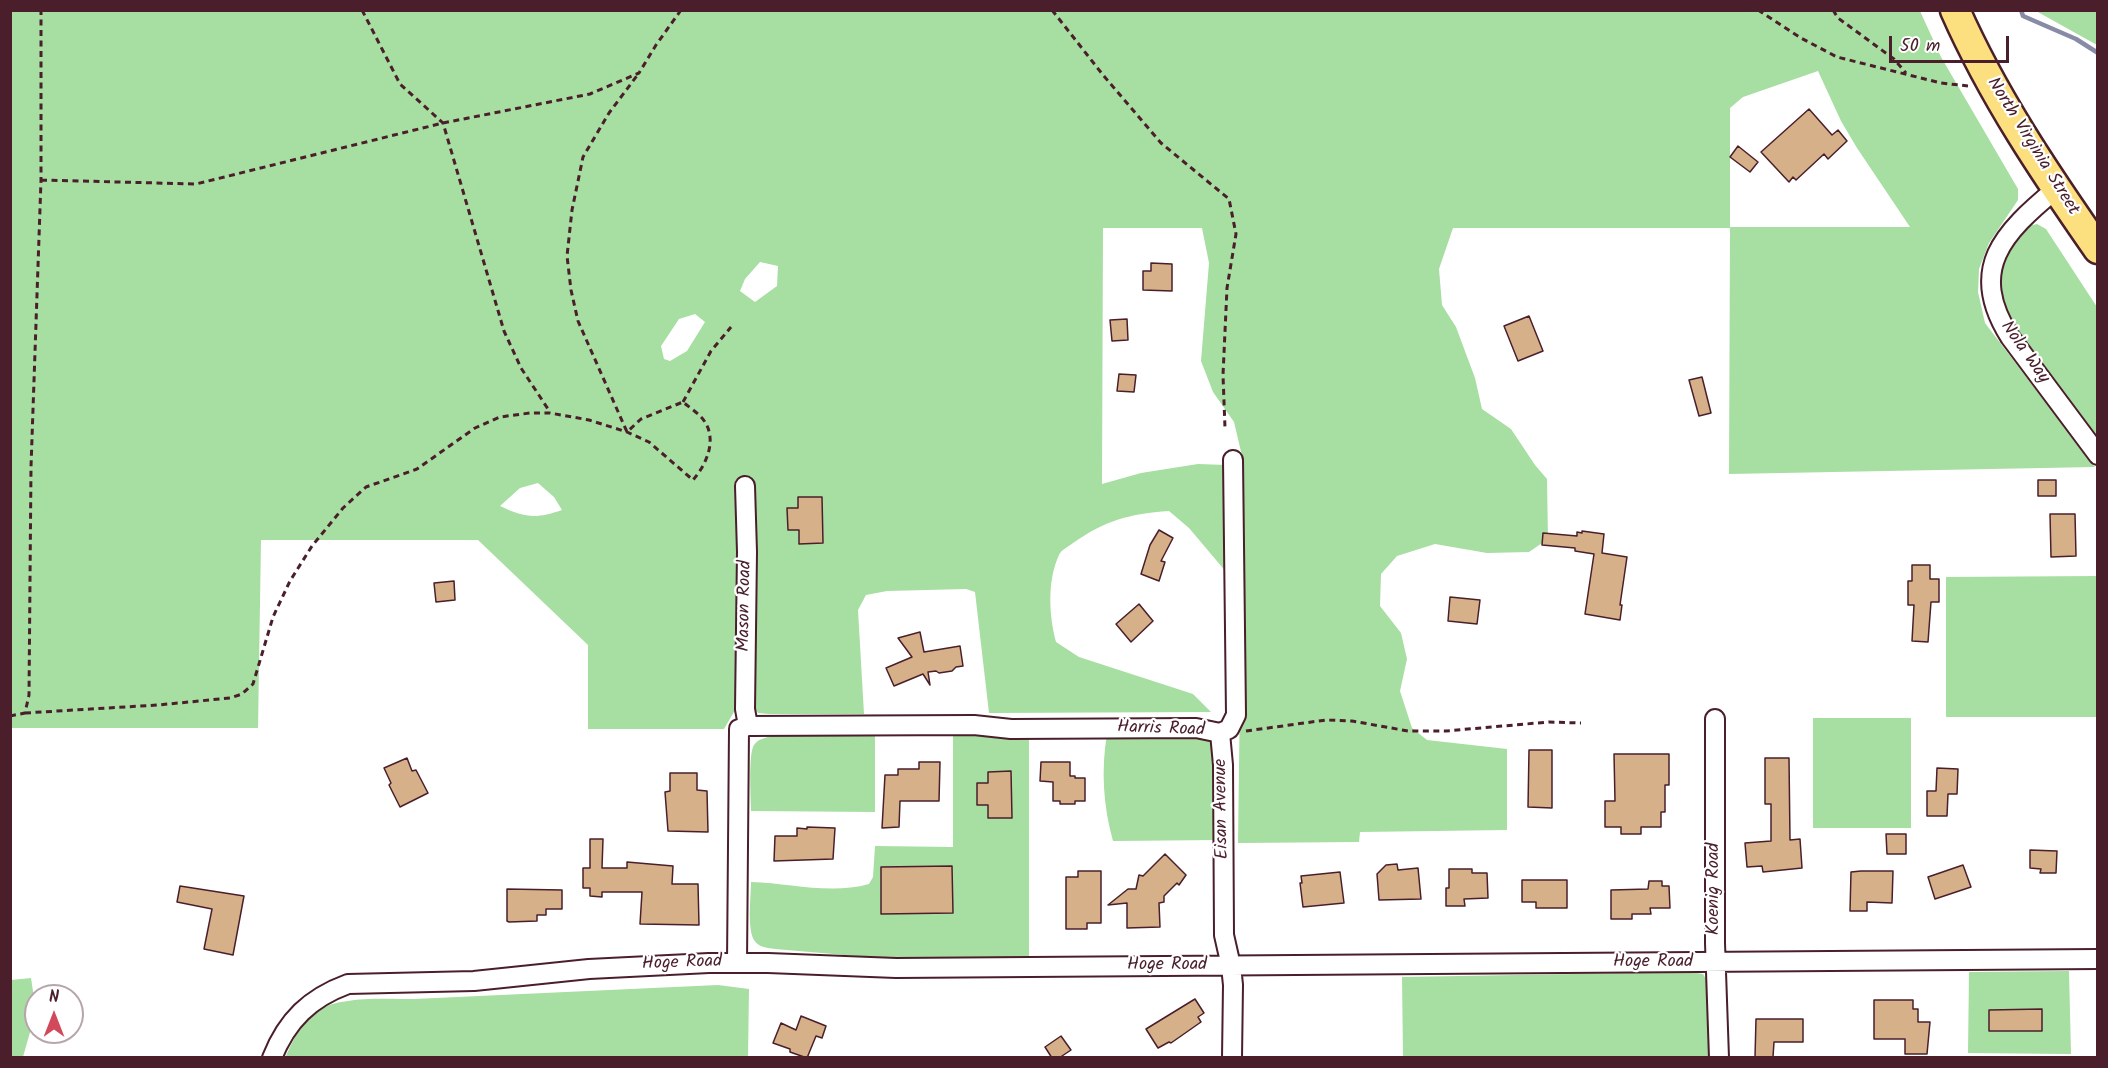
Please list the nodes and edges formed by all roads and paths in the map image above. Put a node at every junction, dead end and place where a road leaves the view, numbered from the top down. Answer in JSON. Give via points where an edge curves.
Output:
{"nodes":[{"id":1,"x":42,"y":10,"type":"edge"},
{"id":2,"x":362,"y":10,"type":"edge"},
{"id":3,"x":681,"y":10,"type":"edge"},
{"id":4,"x":1052,"y":10,"type":"edge"},
{"id":5,"x":1758,"y":10,"type":"edge"},
{"id":6,"x":1833,"y":10,"type":"edge"},
{"id":7,"x":1955,"y":10,"type":"edge"},
{"id":8,"x":639,"y":73,"type":"junction"},
{"id":9,"x":1907,"y":74,"type":"junction"},
{"id":10,"x":1994,"y":88,"type":"junction"},
{"id":11,"x":443,"y":123,"type":"junction"},
{"id":12,"x":41,"y":180,"type":"junction"},
{"id":13,"x":2056,"y":189,"type":"junction"},
{"id":14,"x":2097,"y":249,"type":"edge"},
{"id":15,"x":731,"y":327,"type":"dead end"},
{"id":16,"x":684,"y":402,"type":"junction"},
{"id":17,"x":550,"y":413,"type":"junction"},
{"id":18,"x":1225,"y":428,"type":"dead end"},
{"id":19,"x":627,"y":432,"type":"junction"},
{"id":20,"x":2097,"y":455,"type":"edge"},
{"id":21,"x":1233,"y":460,"type":"dead end"},
{"id":22,"x":745,"y":486,"type":"dead end"},
{"id":23,"x":25,"y":713,"type":"junction"},
{"id":24,"x":10,"y":716,"type":"edge"},
{"id":25,"x":1715,"y":720,"type":"dead end"},
{"id":26,"x":1581,"y":723,"type":"dead end"},
{"id":27,"x":744,"y":728,"type":"junction"},
{"id":28,"x":1220,"y":733,"type":"junction"},
{"id":29,"x":2097,"y":959,"type":"edge"},
{"id":30,"x":737,"y":963,"type":"junction"},
{"id":31,"x":1716,"y":963,"type":"junction"},
{"id":32,"x":1232,"y":966,"type":"junction"},
{"id":33,"x":272,"y":1058,"type":"edge"},
{"id":34,"x":1232,"y":1058,"type":"edge"},
{"id":35,"x":1719,"y":1058,"type":"edge"}],
"edges":[{"from":1,"to":12,"type":"path"},
{"from":2,"to":11,"type":"path","via":[[400,84]]},
{"from":3,"to":8,"type":"path"},
{"from":4,"to":18,"type":"path","via":[[1161,142],[1229,199],[1236,234],[1227,288]]},
{"from":5,"to":9,"type":"path","via":[[1837,57]]},
{"from":6,"to":9,"type":"path"},
{"from":7,"to":10,"type":"main road","name":"North Virginia Street"},
{"from":8,"to":11,"type":"path","via":[[590,94]]},
{"from":8,"to":19,"type":"path","via":[[583,157],[567,256],[578,321]]},
{"from":9,"to":10,"type":"path","via":[[1941,83]]},
{"from":10,"to":13,"type":"main road","name":"North Virginia Street"},
{"from":11,"to":12,"type":"path","via":[[196,183]]},
{"from":11,"to":17,"type":"path","via":[[504,331],[521,369]]},
{"from":12,"to":23,"type":"path","via":[[31,478],[29,695]]},
{"from":13,"to":14,"type":"main road","name":"North Virginia Street"},
{"from":13,"to":20,"type":"street","name":"Nola Way","via":[[2014,228],[2001,246],[1991,277],[1991,294],[2010,337]]},
{"from":15,"to":16,"type":"path","via":[[711,351]]},
{"from":16,"to":19,"type":"path","via":[[641,418]]},
{"from":16,"to":19,"type":"path","via":[[710,432],[709,453],[693,480],[649,442]]},
{"from":17,"to":19,"type":"path"},
{"from":17,"to":23,"type":"path","via":[[500,417],[475,428],[417,469],[366,487],[312,546],[290,581],[273,617],[253,684],[242,694],[158,705]]},
{"from":21,"to":28,"type":"street","name":"Eisan Avenue","via":[[1236,715],[1229,729]]},
{"from":22,"to":27,"type":"street","name":"Mason Road"},
{"from":23,"to":24,"type":"path"},
{"from":25,"to":31,"type":"street","name":"Koenig Road"},
{"from":26,"to":28,"type":"path","name":"Harris Road","via":[[1408,731],[1326,720]]},
{"from":27,"to":28,"type":"street","name":"Harris Road","via":[[974,725],[1011,729],[1196,728]]},
{"from":27,"to":30,"type":"street","name":"Mason Road"},
{"from":28,"to":32,"type":"street","name":"Eisan Avenue","via":[[1224,935]]},
{"from":29,"to":31,"type":"street","name":"Hoge Road"},
{"from":30,"to":32,"type":"street","name":"Hoge Road","via":[[896,968]]},
{"from":30,"to":33,"type":"street","name":"Hoge Road","via":[[589,969],[474,981],[348,984],[315,999],[296,1016]]},
{"from":31,"to":32,"type":"street","name":"Hoge Road"},
{"from":31,"to":35,"type":"street","name":"Koenig Road"},
{"from":32,"to":34,"type":"street","name":"Eisan Avenue"}]}
